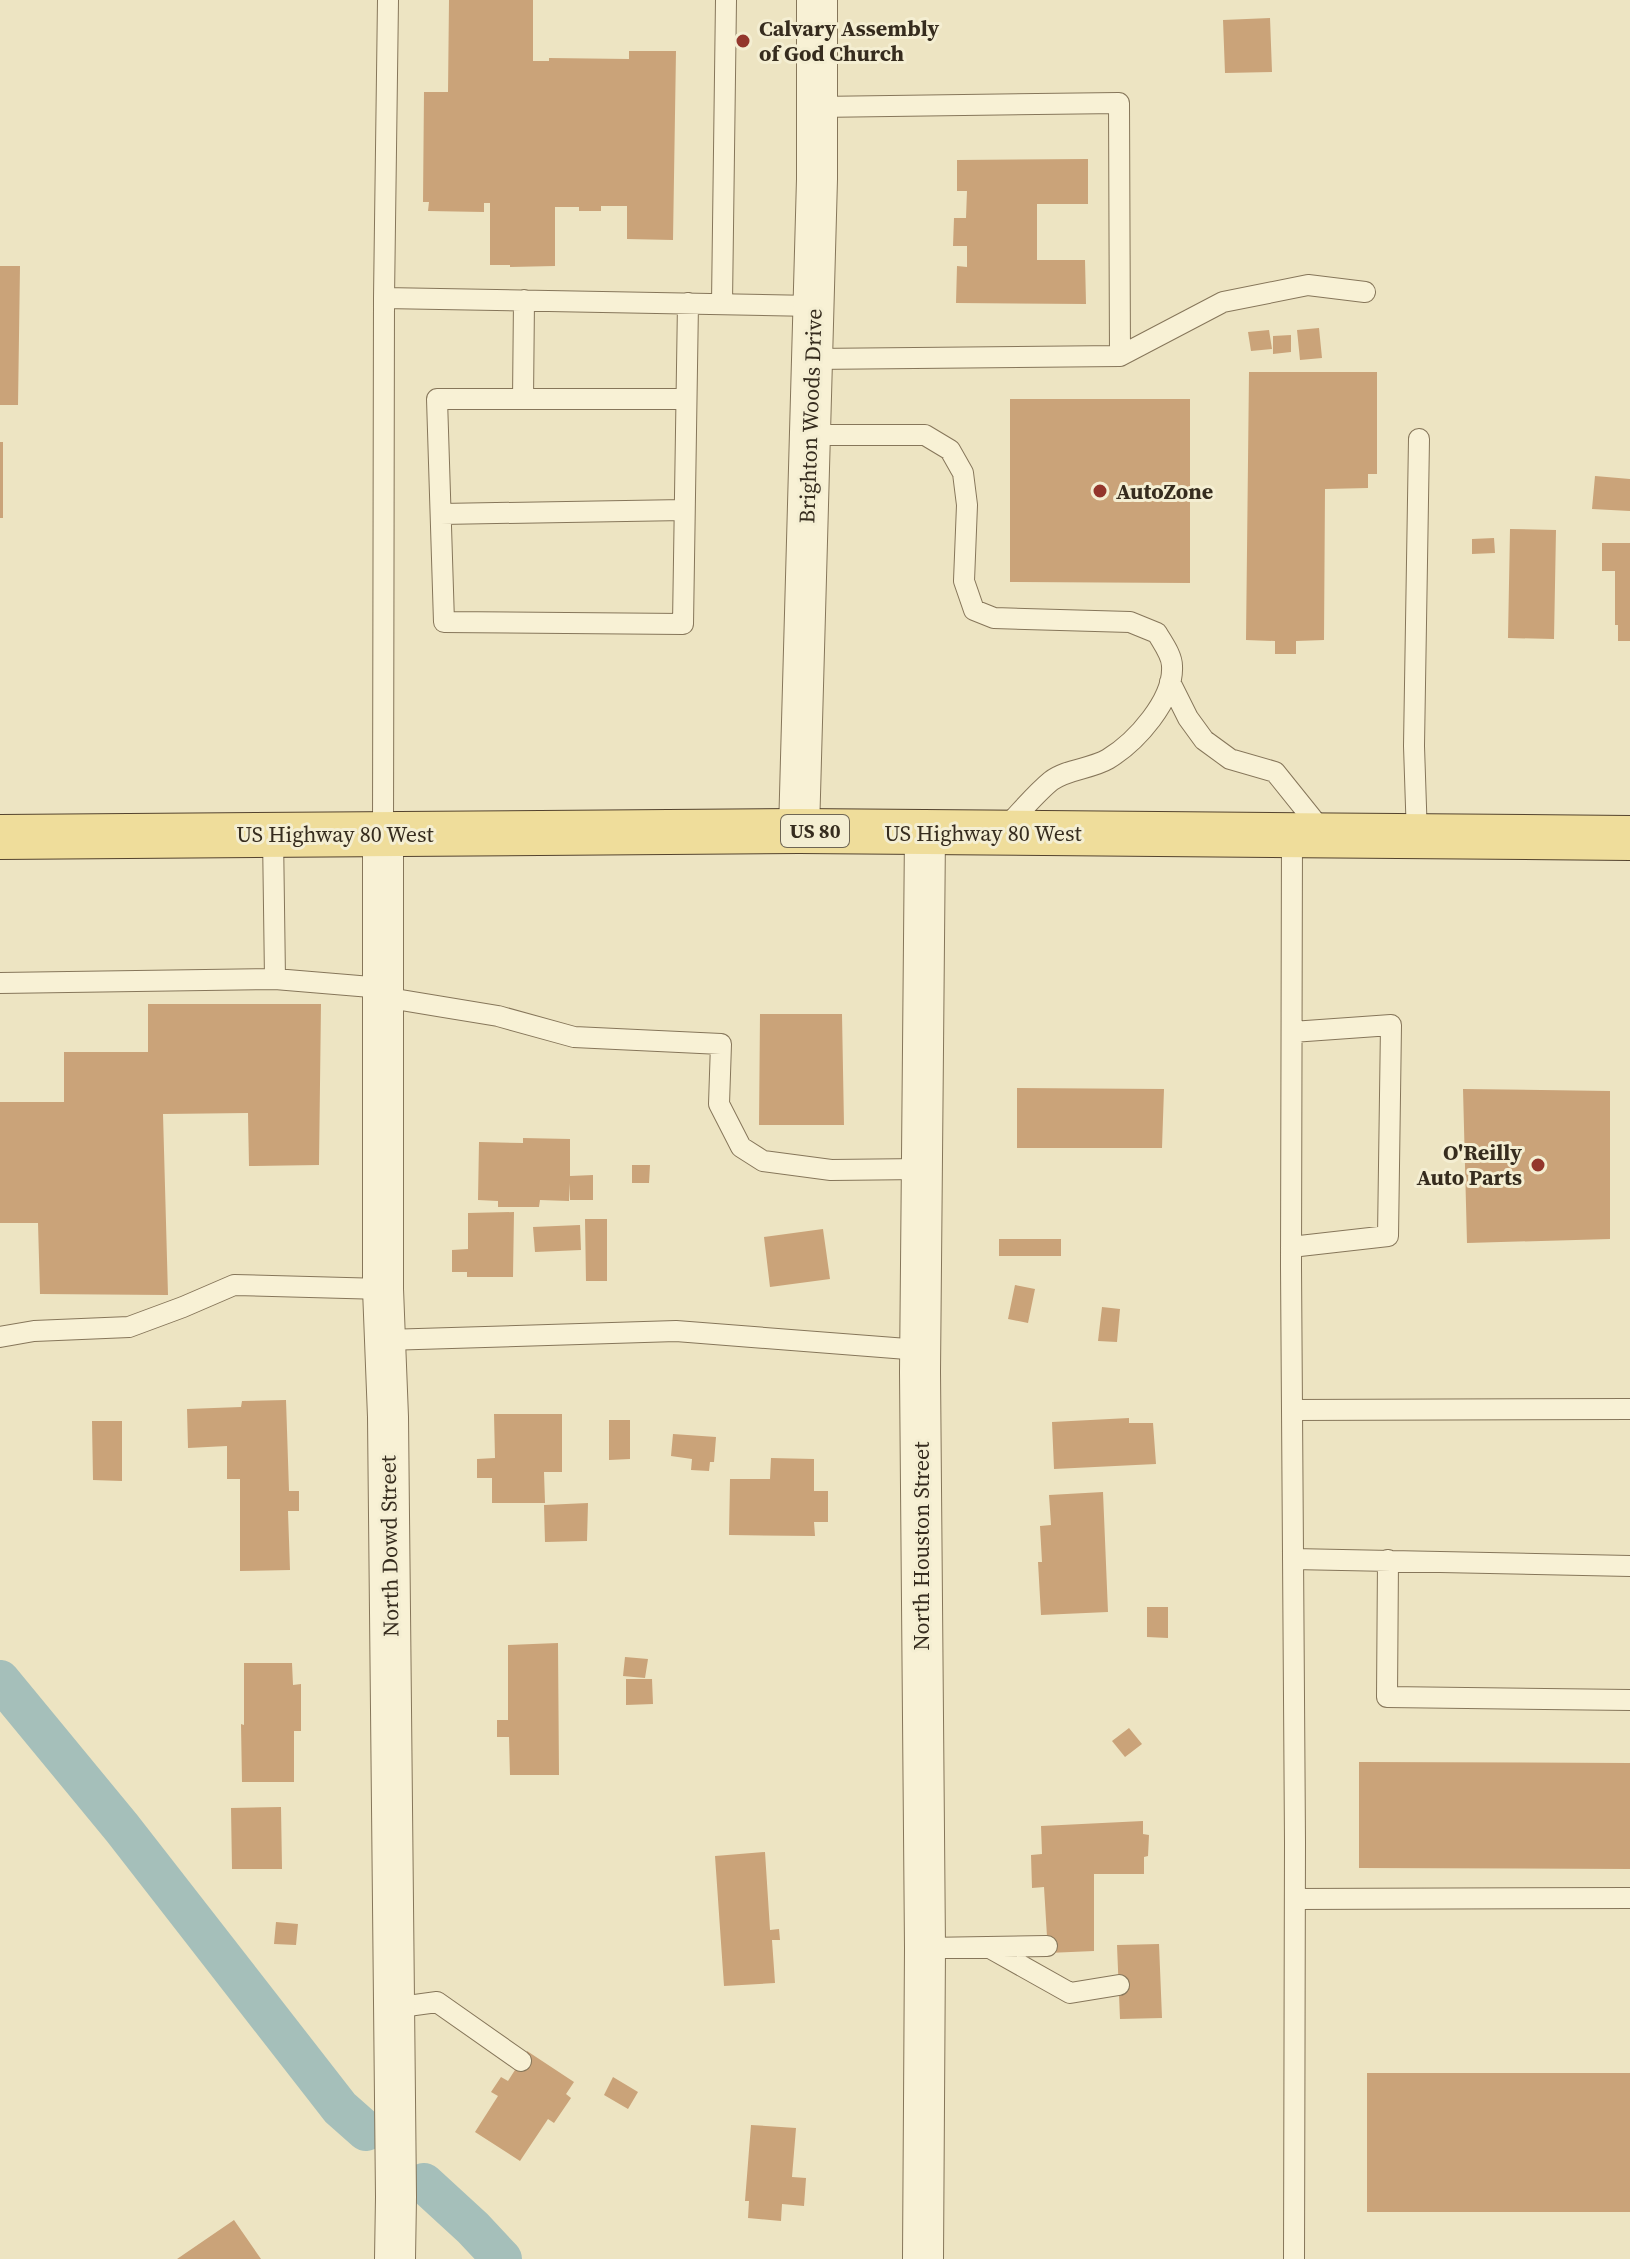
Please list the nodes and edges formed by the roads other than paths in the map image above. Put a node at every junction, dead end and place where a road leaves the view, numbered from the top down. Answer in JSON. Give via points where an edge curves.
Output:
{"nodes":[{"id":1,"x":388,"y":0,"type":"edge"},
{"id":2,"x":726,"y":0,"type":"edge"},
{"id":3,"x":817,"y":0,"type":"edge"},
{"id":4,"x":817,"y":107,"type":"junction"},
{"id":5,"x":1365,"y":292,"type":"dead end"},
{"id":6,"x":384,"y":298,"type":"junction"},
{"id":7,"x":524,"y":300,"type":"junction"},
{"id":8,"x":688,"y":303,"type":"junction"},
{"id":9,"x":722,"y":303,"type":"junction"},
{"id":10,"x":813,"y":306,"type":"junction"},
{"id":11,"x":1120,"y":356,"type":"junction"},
{"id":12,"x":812,"y":359,"type":"junction"},
{"id":13,"x":523,"y":399,"type":"junction"},
{"id":14,"x":686,"y":399,"type":"junction"},
{"id":15,"x":809,"y":435,"type":"junction"},
{"id":16,"x":1419,"y":439,"type":"dead end"},
{"id":17,"x":684,"y":510,"type":"junction"},
{"id":18,"x":441,"y":514,"type":"junction"},
{"id":19,"x":1170,"y":682,"type":"junction"},
{"id":20,"x":799,"y":831,"type":"junction"},
{"id":21,"x":383,"y":833,"type":"junction"},
{"id":22,"x":925,"y":833,"type":"junction"},
{"id":23,"x":1000,"y":834,"type":"junction"},
{"id":24,"x":273,"y":835,"type":"junction"},
{"id":25,"x":1309,"y":836,"type":"junction"},
{"id":26,"x":0,"y":837,"type":"edge"},
{"id":27,"x":1417,"y":837,"type":"junction"},
{"id":28,"x":1630,"y":838,"type":"edge"},
{"id":29,"x":275,"y":979,"type":"junction"},
{"id":30,"x":0,"y":983,"type":"edge"},
{"id":31,"x":383,"y":992,"type":"junction"},
{"id":32,"x":1292,"y":1032,"type":"junction"},
{"id":33,"x":921,"y":1169,"type":"junction"},
{"id":34,"x":1291,"y":1247,"type":"junction"},
{"id":35,"x":383,"y":1289,"type":"junction"},
{"id":36,"x":0,"y":1337,"type":"edge"},
{"id":37,"x":385,"y":1340,"type":"junction"},
{"id":38,"x":920,"y":1350,"type":"junction"},
{"id":39,"x":1630,"y":1409,"type":"edge"},
{"id":40,"x":1292,"y":1410,"type":"junction"},
{"id":41,"x":1293,"y":1559,"type":"junction"},
{"id":42,"x":1388,"y":1560,"type":"junction"},
{"id":43,"x":1630,"y":1566,"type":"edge"},
{"id":44,"x":1630,"y":1700,"type":"edge"},
{"id":45,"x":1630,"y":1898,"type":"edge"},
{"id":46,"x":1295,"y":1899,"type":"junction"},
{"id":47,"x":1047,"y":1946,"type":"dead end"},
{"id":48,"x":988,"y":1947,"type":"junction"},
{"id":49,"x":925,"y":1948,"type":"junction"},
{"id":50,"x":1119,"y":1985,"type":"dead end"},
{"id":51,"x":393,"y":2008,"type":"junction"},
{"id":52,"x":521,"y":2061,"type":"dead end"},
{"id":53,"x":395,"y":2259,"type":"edge"},
{"id":54,"x":923,"y":2259,"type":"edge"},
{"id":55,"x":1294,"y":2259,"type":"edge"}],
"edges":[{"from":1,"to":6,"type":"lane"},
{"from":2,"to":9,"type":"lane"},
{"from":3,"to":4,"type":"street","name":"Brighton Woods Drive"},
{"from":4,"to":10,"type":"street","name":"Brighton Woods Drive"},
{"from":4,"to":11,"type":"lane","via":[[1119,103]]},
{"from":5,"to":11,"type":"lane","via":[[1308,285],[1223,302]]},
{"from":6,"to":7,"type":"lane"},
{"from":6,"to":21,"type":"lane"},
{"from":7,"to":8,"type":"lane"},
{"from":7,"to":13,"type":"lane"},
{"from":8,"to":9,"type":"lane"},
{"from":8,"to":14,"type":"lane"},
{"from":9,"to":10,"type":"lane"},
{"from":10,"to":12,"type":"street","name":"Brighton Woods Drive"},
{"from":11,"to":12,"type":"lane"},
{"from":12,"to":15,"type":"street","name":"Brighton Woods Drive"},
{"from":13,"to":14,"type":"lane"},
{"from":13,"to":18,"type":"lane","via":[[437,399]]},
{"from":14,"to":17,"type":"lane"},
{"from":15,"to":19,"type":"lane","via":[[925,435],[950,450],[963,473],[964,581],[974,610],[994,618],[1130,622],[1157,633],[1173,663]]},
{"from":15,"to":20,"type":"street","name":"Brighton Woods Drive"},
{"from":16,"to":27,"type":"lane"},
{"from":17,"to":18,"type":"lane"},
{"from":17,"to":18,"type":"lane","via":[[683,624],[444,622]]},
{"from":19,"to":23,"type":"lane","via":[[1164,700],[1133,739],[1107,760],[1053,779]]},
{"from":19,"to":25,"type":"lane","via":[[1204,740],[1230,759],[1275,772]]},
{"from":20,"to":21,"type":"main road","name":"US Highway 80 West","number":"US 80"},
{"from":20,"to":22,"type":"main road","name":"US Highway 80 West","number":"US 80"},
{"from":21,"to":24,"type":"main road","name":"US Highway 80 West","number":"US 80"},
{"from":21,"to":31,"type":"street","name":"North Dowd Street"},
{"from":22,"to":23,"type":"main road","name":"US Highway 80 West","number":"US 80"},
{"from":22,"to":33,"type":"street","name":"North Houston Street"},
{"from":23,"to":25,"type":"main road","name":"US Highway 80 West","number":"US 80"},
{"from":24,"to":26,"type":"main road","name":"US Highway 80 West","number":"US 80"},
{"from":24,"to":29,"type":"lane"},
{"from":25,"to":27,"type":"main road","name":"US Highway 80 West","number":"US 80"},
{"from":25,"to":32,"type":"lane"},
{"from":27,"to":28,"type":"main road","name":"US Highway 80 West","number":"US 80"},
{"from":29,"to":30,"type":"lane"},
{"from":29,"to":31,"type":"lane"},
{"from":31,"to":33,"type":"lane","via":[[574,1037],[721,1044],[719,1104],[741,1147],[763,1161],[831,1170]]},
{"from":31,"to":35,"type":"street","name":"North Dowd Street"},
{"from":32,"to":34,"type":"lane"},
{"from":32,"to":34,"type":"lane","via":[[1391,1025],[1388,1236]]},
{"from":33,"to":38,"type":"street","name":"North Houston Street"},
{"from":34,"to":40,"type":"lane"},
{"from":35,"to":36,"type":"lane","via":[[234,1285],[129,1327]]},
{"from":35,"to":37,"type":"street","name":"North Dowd Street"},
{"from":37,"to":38,"type":"lane","via":[[676,1331]]},
{"from":37,"to":51,"type":"street","name":"North Dowd Street"},
{"from":38,"to":49,"type":"street","name":"North Houston Street"},
{"from":39,"to":40,"type":"lane"},
{"from":40,"to":41,"type":"lane"},
{"from":41,"to":42,"type":"lane"},
{"from":41,"to":46,"type":"lane"},
{"from":42,"to":43,"type":"lane"},
{"from":42,"to":44,"type":"lane","via":[[1387,1697]]},
{"from":45,"to":46,"type":"lane"},
{"from":46,"to":55,"type":"lane"},
{"from":47,"to":48,"type":"lane"},
{"from":48,"to":49,"type":"lane"},
{"from":48,"to":50,"type":"lane","via":[[1070,1993]]},
{"from":49,"to":54,"type":"street","name":"North Houston Street"},
{"from":51,"to":52,"type":"lane","via":[[437,2002]]},
{"from":51,"to":53,"type":"street","name":"North Dowd Street"}]}
